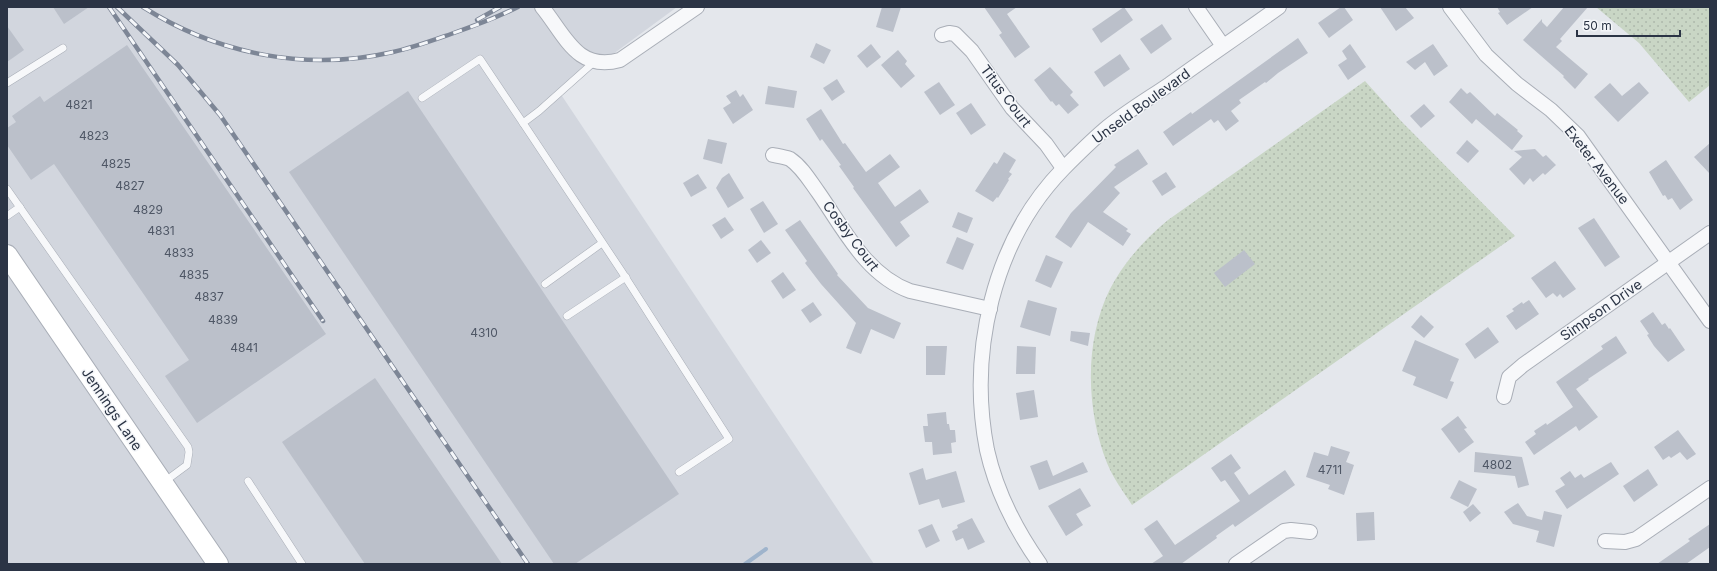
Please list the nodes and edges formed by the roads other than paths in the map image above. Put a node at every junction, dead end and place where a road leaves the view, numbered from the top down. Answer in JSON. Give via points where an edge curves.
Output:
{"nodes":[{"id":1,"x":542,"y":7,"type":"edge"},
{"id":2,"x":697,"y":7,"type":"edge"},
{"id":3,"x":1196,"y":7,"type":"edge"},
{"id":4,"x":1279,"y":7,"type":"edge"},
{"id":5,"x":1450,"y":7,"type":"edge"},
{"id":6,"x":942,"y":35,"type":"dead end"},
{"id":7,"x":1223,"y":46,"type":"junction"},
{"id":8,"x":63,"y":48,"type":"dead end"},
{"id":9,"x":594,"y":62,"type":"junction"},
{"id":10,"x":7,"y":83,"type":"edge"},
{"id":11,"x":422,"y":98,"type":"dead end"},
{"id":12,"x":522,"y":123,"type":"junction"},
{"id":13,"x":772,"y":155,"type":"dead end"},
{"id":14,"x":1063,"y":168,"type":"junction"},
{"id":15,"x":7,"y":189,"type":"edge"},
{"id":16,"x":20,"y":207,"type":"junction"},
{"id":17,"x":7,"y":216,"type":"edge"},
{"id":18,"x":1710,"y":233,"type":"edge"},
{"id":19,"x":602,"y":243,"type":"junction"},
{"id":20,"x":7,"y":255,"type":"edge"},
{"id":21,"x":1668,"y":263,"type":"junction"},
{"id":22,"x":626,"y":277,"type":"junction"},
{"id":23,"x":545,"y":284,"type":"dead end"},
{"id":24,"x":990,"y":309,"type":"junction"},
{"id":25,"x":567,"y":316,"type":"dead end"},
{"id":26,"x":1710,"y":321,"type":"edge"},
{"id":27,"x":1504,"y":397,"type":"dead end"},
{"id":28,"x":678,"y":472,"type":"dead end"},
{"id":29,"x":248,"y":481,"type":"dead end"},
{"id":30,"x":163,"y":483,"type":"junction"},
{"id":31,"x":1710,"y":488,"type":"edge"},
{"id":32,"x":1310,"y":532,"type":"dead end"},
{"id":33,"x":1605,"y":541,"type":"dead end"},
{"id":34,"x":218,"y":564,"type":"edge"},
{"id":35,"x":302,"y":564,"type":"edge"},
{"id":36,"x":1040,"y":564,"type":"edge"},
{"id":37,"x":1236,"y":564,"type":"edge"}],
"edges":[{"from":1,"to":9,"type":"street","via":[[575,51]]},
{"from":2,"to":9,"type":"street","via":[[620,60]]},
{"from":3,"to":7,"type":"street"},
{"from":4,"to":7,"type":"street","name":"Unseld Boulevard"},
{"from":5,"to":21,"type":"street","name":"Exeter Avenue","via":[[1486,54],[1578,136]]},
{"from":6,"to":14,"type":"street","name":"Titus Court","via":[[955,34],[972,51],[1012,108],[1046,144]]},
{"from":7,"to":14,"type":"street","name":"Unseld Boulevard","via":[[1104,130]]},
{"from":8,"to":10,"type":"lane"},
{"from":9,"to":12,"type":"lane"},
{"from":11,"to":12,"type":"lane","via":[[480,59]]},
{"from":12,"to":19,"type":"lane"},
{"from":13,"to":24,"type":"street","name":"Cosby Court","via":[[789,159],[804,172],[867,263],[881,276],[910,291]]},
{"from":14,"to":24,"type":"street","name":"Unseld Boulevard","via":[[1048,185],[1022,224],[1002,266]]},
{"from":15,"to":16,"type":"lane"},
{"from":16,"to":17,"type":"lane"},
{"from":16,"to":30,"type":"lane","via":[[188,447],[187,465]]},
{"from":18,"to":21,"type":"street","name":"Simpson Drive"},
{"from":19,"to":22,"type":"lane"},
{"from":19,"to":23,"type":"lane"},
{"from":20,"to":30,"type":"street","name":"Jennings Lane"},
{"from":21,"to":26,"type":"street","name":"Exeter Avenue"},
{"from":21,"to":27,"type":"street","name":"Simpson Drive","via":[[1523,365],[1509,377]]},
{"from":22,"to":25,"type":"lane"},
{"from":22,"to":28,"type":"lane","via":[[729,439]]},
{"from":24,"to":36,"type":"street","name":"Unseld Boulevard","via":[[981,373],[981,398],[988,451],[1007,508]]},
{"from":29,"to":35,"type":"lane"},
{"from":30,"to":34,"type":"street","name":"Jennings Lane"},
{"from":31,"to":33,"type":"street","via":[[1636,539],[1625,542]]},
{"from":32,"to":37,"type":"street","via":[[1284,531]]}]}
